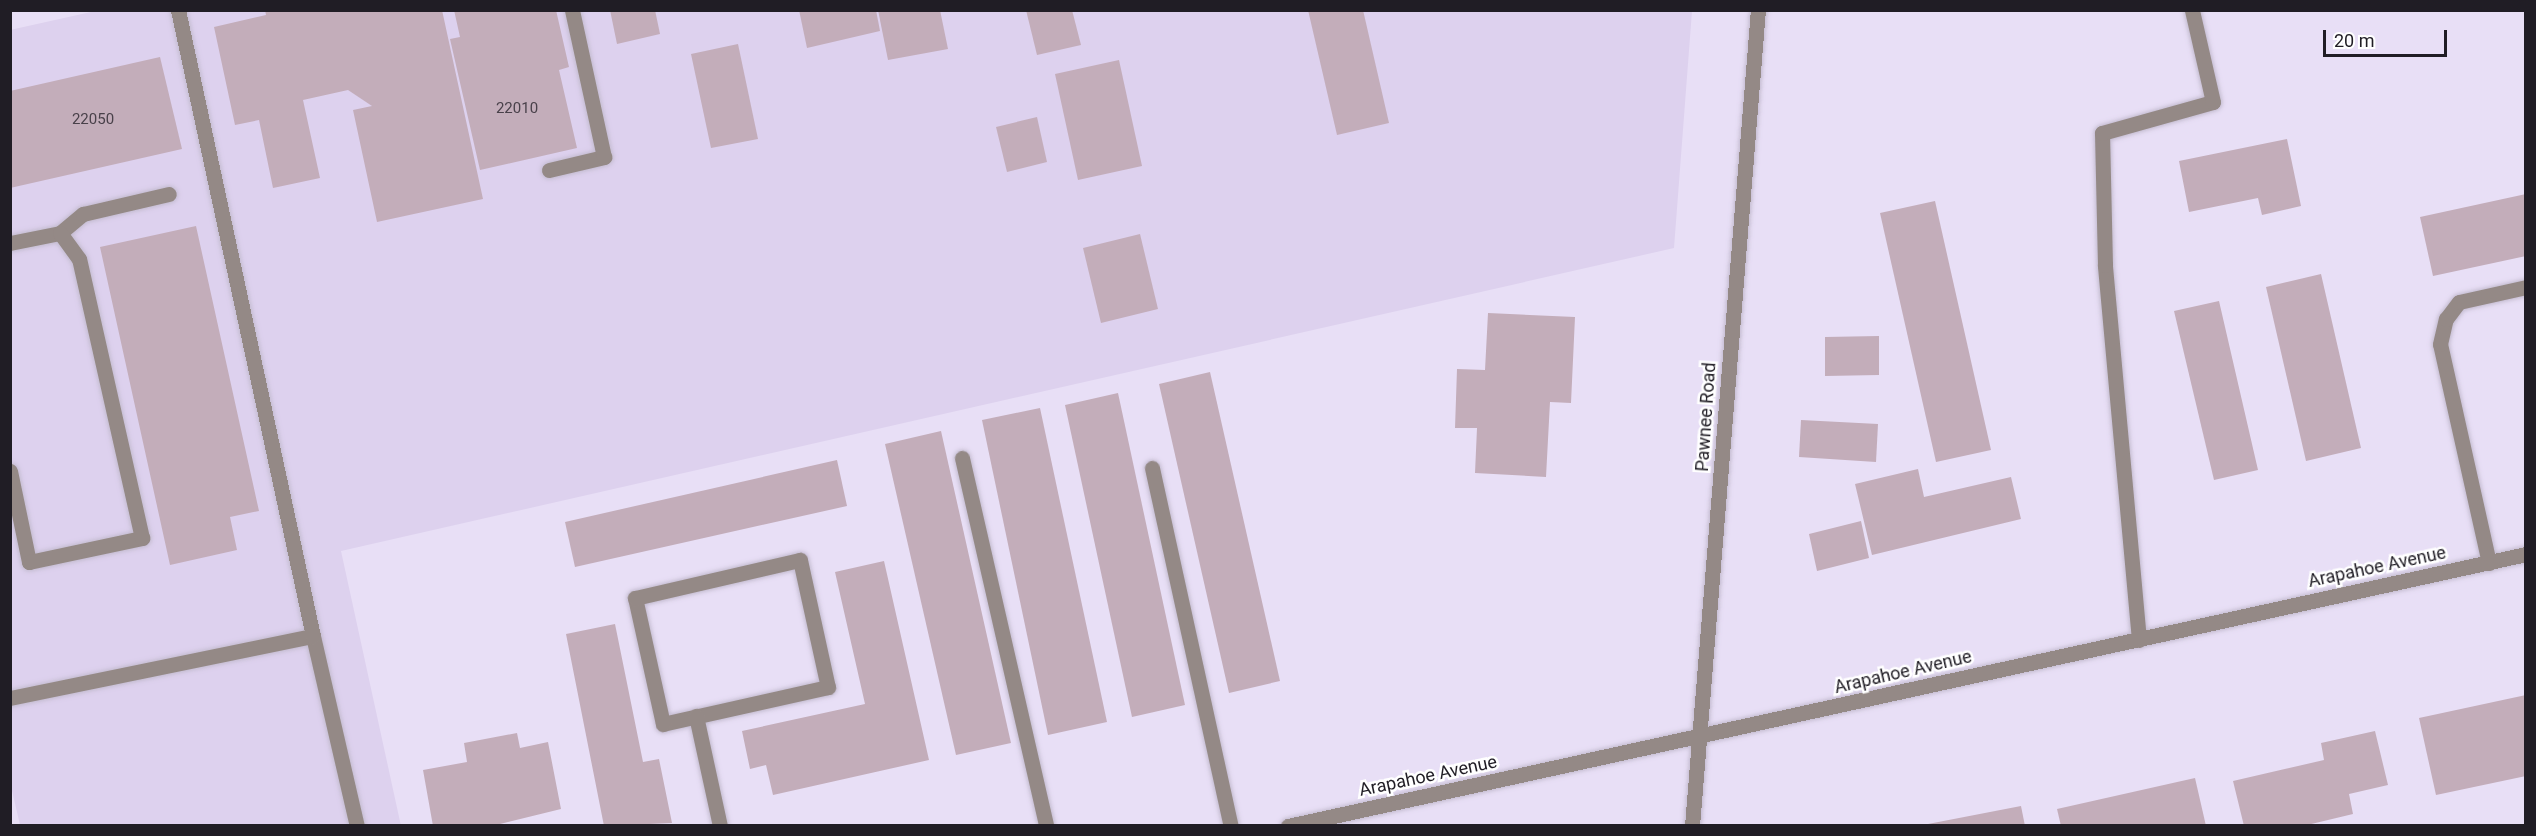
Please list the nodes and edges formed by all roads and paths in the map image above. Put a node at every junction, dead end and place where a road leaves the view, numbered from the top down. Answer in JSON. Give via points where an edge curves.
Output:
{"nodes":[{"id":1,"x":178,"y":10,"type":"edge"},
{"id":2,"x":573,"y":10,"type":"edge"},
{"id":3,"x":1758,"y":10,"type":"edge"},
{"id":4,"x":2192,"y":10,"type":"edge"},
{"id":5,"x":549,"y":170,"type":"dead end"},
{"id":6,"x":169,"y":194,"type":"dead end"},
{"id":7,"x":60,"y":233,"type":"junction"},
{"id":8,"x":10,"y":243,"type":"edge"},
{"id":9,"x":2526,"y":287,"type":"edge"},
{"id":10,"x":962,"y":458,"type":"dead end"},
{"id":11,"x":1152,"y":468,"type":"dead end"},
{"id":12,"x":10,"y":471,"type":"edge"},
{"id":13,"x":2526,"y":554,"type":"edge"},
{"id":14,"x":2488,"y":563,"type":"junction"},
{"id":15,"x":313,"y":636,"type":"junction"},
{"id":16,"x":2139,"y":640,"type":"junction"},
{"id":17,"x":10,"y":698,"type":"edge"},
{"id":18,"x":696,"y":716,"type":"junction"},
{"id":19,"x":1701,"y":737,"type":"junction"},
{"id":20,"x":357,"y":825,"type":"edge"},
{"id":21,"x":720,"y":825,"type":"edge"},
{"id":22,"x":1046,"y":825,"type":"edge"},
{"id":23,"x":1231,"y":825,"type":"edge"},
{"id":24,"x":1288,"y":825,"type":"edge"},
{"id":25,"x":1692,"y":825,"type":"edge"}],
"edges":[{"from":1,"to":15,"type":"street"},
{"from":2,"to":5,"type":"street","via":[[603,157]]},
{"from":3,"to":19,"type":"street","name":"Pawnee Road"},
{"from":4,"to":16,"type":"street","via":[[2213,102],[2102,133],[2105,265]]},
{"from":6,"to":7,"type":"street","via":[[83,214]]},
{"from":7,"to":8,"type":"street"},
{"from":7,"to":12,"type":"street","via":[[79,259],[142,538],[29,562]]},
{"from":9,"to":14,"type":"street","via":[[2459,302],[2446,319],[2440,344]]},
{"from":10,"to":22,"type":"street"},
{"from":11,"to":23,"type":"street"},
{"from":13,"to":14,"type":"street","name":"Arapahoe Avenue"},
{"from":14,"to":16,"type":"street","name":"Arapahoe Avenue"},
{"from":15,"to":17,"type":"street"},
{"from":15,"to":20,"type":"street"},
{"from":16,"to":19,"type":"street","name":"Arapahoe Avenue"},
{"from":18,"to":18,"type":"street","via":[[663,724],[635,598],[800,560],[828,687]]},
{"from":18,"to":21,"type":"street"},
{"from":19,"to":24,"type":"street","name":"Arapahoe Avenue"},
{"from":19,"to":25,"type":"street","name":"Pawnee Road"}]}
